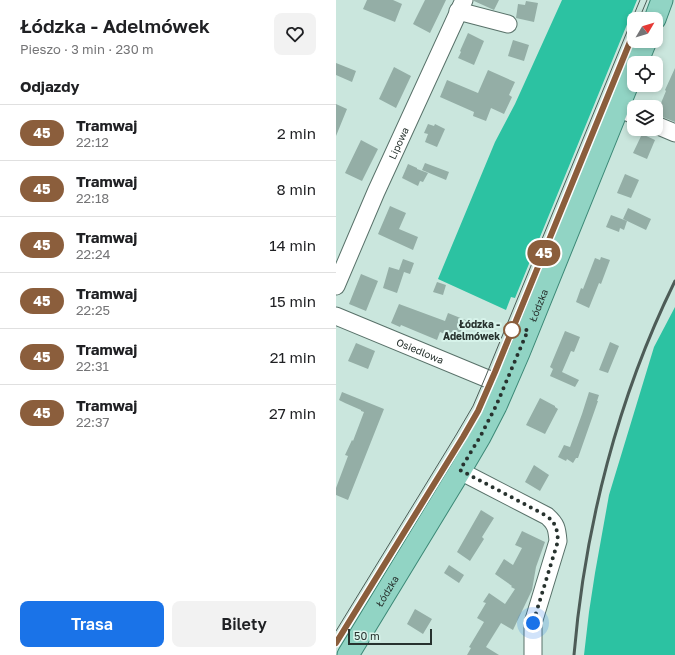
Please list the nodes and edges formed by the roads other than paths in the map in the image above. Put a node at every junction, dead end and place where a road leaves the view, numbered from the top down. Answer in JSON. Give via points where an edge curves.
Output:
{"nodes":[{"id":1,"x":662,"y":0,"type":"edge"},
{"id":2,"x":461,"y":6,"type":"edge"},
{"id":3,"x":658,"y":12,"type":"edge"},
{"id":4,"x":508,"y":24,"type":"dead end"},
{"id":5,"x":630,"y":92,"type":"edge"},
{"id":6,"x":626,"y":111,"type":"edge"},
{"id":7,"x":663,"y":128,"type":"edge"},
{"id":8,"x":675,"y":133,"type":"edge"},
{"id":9,"x":336,"y":286,"type":"edge"},
{"id":10,"x":336,"y":316,"type":"edge"},
{"id":11,"x":505,"y":386,"type":"junction"},
{"id":12,"x":460,"y":470,"type":"junction"},
{"id":13,"x":348,"y":655,"type":"edge"},
{"id":14,"x":533,"y":655,"type":"edge"}],
"edges":[{"from":1,"to":3,"type":"main road"},
{"from":2,"to":4,"type":"street"},
{"from":2,"to":9,"type":"street","name":"Lipowa"},
{"from":5,"to":6,"type":"main road","name":"Łódzka"},
{"from":6,"to":11,"type":"main road","name":"Łódzka"},
{"from":7,"to":8,"type":"street"},
{"from":10,"to":11,"type":"street","name":"Osiedlowa"},
{"from":11,"to":12,"type":"main road","name":"Łódzka","via":[[480,437]]},
{"from":12,"to":13,"type":"main road","name":"Łódzka"},
{"from":12,"to":14,"type":"street","via":[[547,516],[557,528],[558,541],[533,623]]}]}
